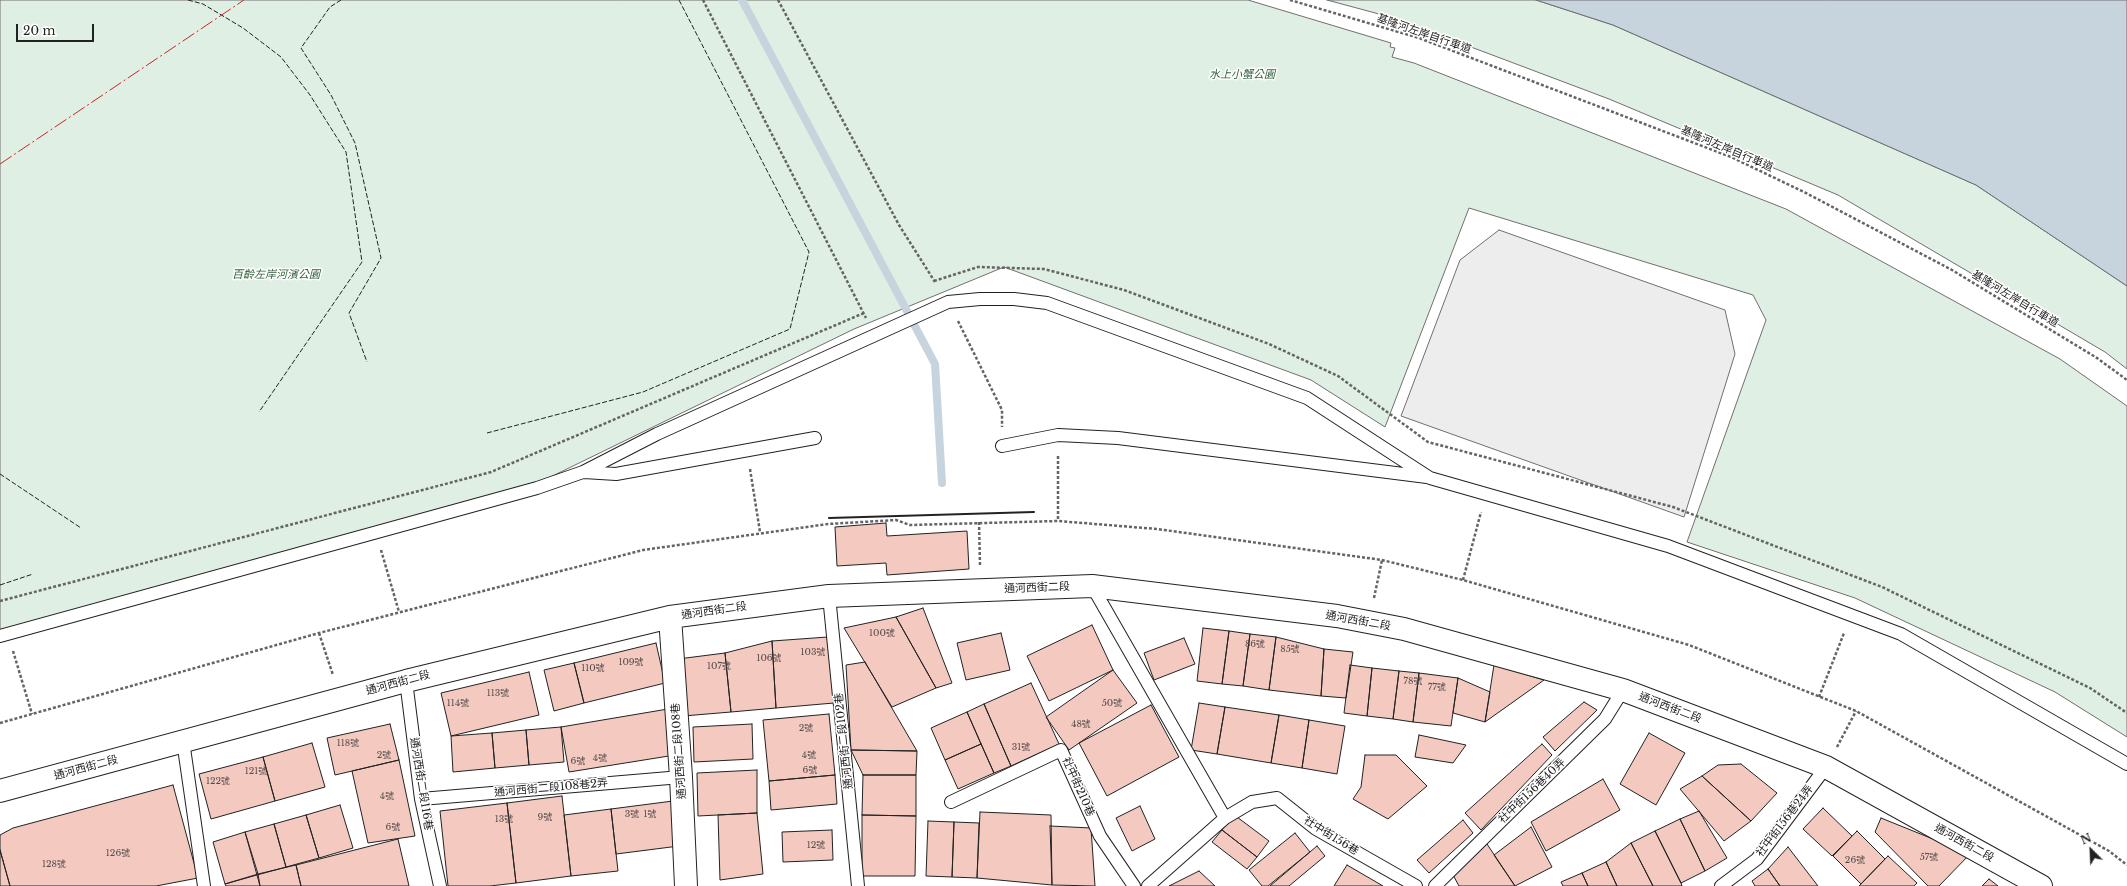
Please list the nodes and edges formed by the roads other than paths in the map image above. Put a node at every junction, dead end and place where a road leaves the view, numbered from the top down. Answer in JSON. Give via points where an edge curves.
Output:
{"nodes":[{"id":1,"x":815,"y":438,"type":"dead end"},
{"id":2,"x":1002,"y":446,"type":"road end"},
{"id":3,"x":583,"y":472,"type":"junction"},
{"id":4,"x":1430,"y":478,"type":"junction"},
{"id":5,"x":1092,"y":586,"type":"junction"},
{"id":6,"x":829,"y":596,"type":"junction"},
{"id":7,"x":670,"y":617,"type":"junction"},
{"id":8,"x":4,"y":635,"type":"edge"},
{"id":9,"x":406,"y":681,"type":"junction"},
{"id":10,"x":1623,"y":690,"type":"junction"},
{"id":11,"x":183,"y":742,"type":"junction"},
{"id":12,"x":1830,"y":759,"type":"junction"},
{"id":13,"x":2127,"y":764,"type":"edge"},
{"id":14,"x":681,"y":777,"type":"junction"},
{"id":15,"x":0,"y":791,"type":"edge"},
{"id":16,"x":421,"y":798,"type":"junction"},
{"id":17,"x":951,"y":802,"type":"dead end"},
{"id":18,"x":1225,"y":818,"type":"junction"},
{"id":19,"x":204,"y":886,"type":"edge"},
{"id":20,"x":440,"y":886,"type":"edge"},
{"id":21,"x":686,"y":886,"type":"edge"},
{"id":22,"x":858,"y":886,"type":"edge"},
{"id":23,"x":1134,"y":886,"type":"edge"},
{"id":24,"x":1148,"y":886,"type":"edge"},
{"id":25,"x":1416,"y":886,"type":"edge"},
{"id":26,"x":1435,"y":886,"type":"edge"},
{"id":27,"x":1721,"y":886,"type":"edge"},
{"id":28,"x":2041,"y":886,"type":"edge"}],
"edges":[{"from":1,"to":3,"type":"lane","via":[[616,474]]},
{"from":2,"to":4,"type":"lane","via":[[1058,435],[1118,438]]},
{"from":3,"to":4,"type":"lane","via":[[658,434],[948,302],[1014,299],[1047,303],[1307,398]]},
{"from":3,"to":8,"type":"lane","via":[[536,488]]},
{"from":4,"to":13,"type":"lane","via":[[1668,546],[1901,634]]},
{"from":5,"to":6,"type":"street","name":"通河西街二段"},
{"from":5,"to":10,"type":"street","name":"通河西街二段","via":[[1337,616],[1389,626]]},
{"from":5,"to":18,"type":"lane"},
{"from":6,"to":7,"type":"street","name":"通河西街二段"},
{"from":6,"to":22,"type":"lane","name":"通河西街二段102巷"},
{"from":7,"to":9,"type":"street","name":"通河西街二段"},
{"from":7,"to":14,"type":"street","name":"通河西街二段108巷"},
{"from":9,"to":11,"type":"street","name":"通河西街二段"},
{"from":9,"to":16,"type":"lane","name":"通河西街二段116巷"},
{"from":10,"to":12,"type":"street","name":"通河西街二段"},
{"from":10,"to":26,"type":"lane","name":"社中街156巷40弄","via":[[1605,719]]},
{"from":11,"to":15,"type":"street","name":"通河西街二段"},
{"from":11,"to":19,"type":"lane"},
{"from":12,"to":27,"type":"lane","name":"社中街156巷24弄","via":[[1757,859]]},
{"from":12,"to":28,"type":"street","name":"通河西街二段"},
{"from":14,"to":16,"type":"lane","name":"通河西街二段108巷2弄"},
{"from":14,"to":21,"type":"street","name":"通河西街二段108巷"},
{"from":16,"to":20,"type":"lane","name":"通河西街二段116巷"},
{"from":17,"to":23,"type":"lane","name":"社中街210巷","via":[[1061,750],[1100,836]]},
{"from":18,"to":24,"type":"lane","name":"社中街156巷"},
{"from":18,"to":25,"type":"lane","name":"社中街156巷","via":[[1252,802],[1277,798],[1316,829]]}]}
